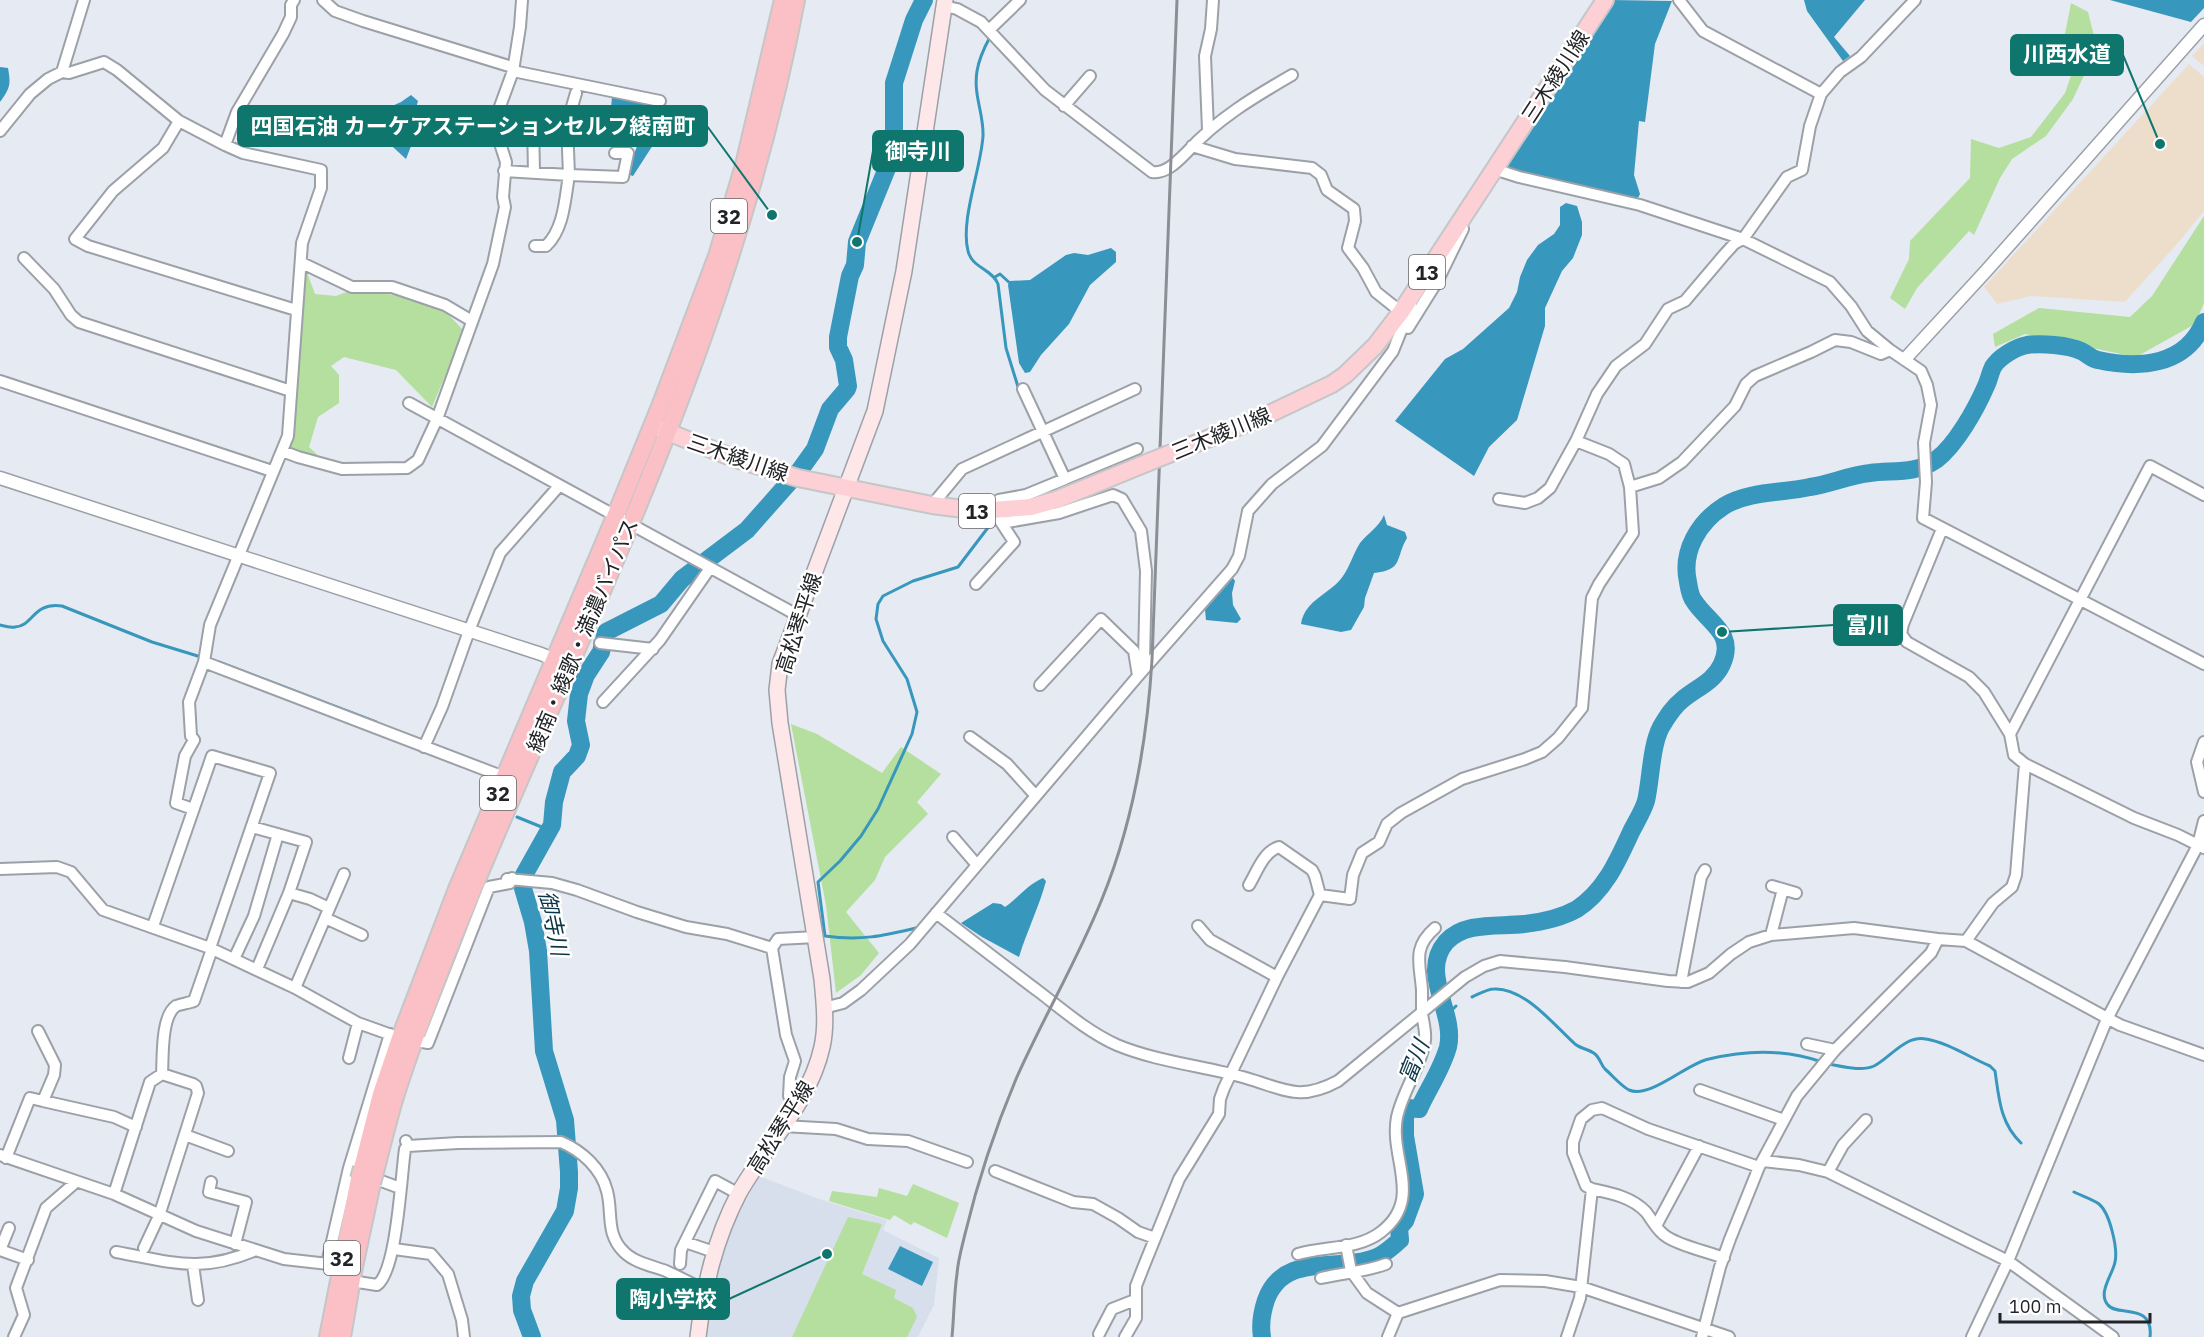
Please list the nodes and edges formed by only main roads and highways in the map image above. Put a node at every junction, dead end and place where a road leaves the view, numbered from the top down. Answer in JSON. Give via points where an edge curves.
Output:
{"nodes":[{"id":1,"x":783,"y":0,"type":"edge"},
{"id":2,"x":796,"y":0,"type":"edge"},
{"id":3,"x":1605,"y":0,"type":"edge"},
{"id":4,"x":945,"y":3,"type":"edge"},
{"id":5,"x":660,"y":428,"type":"junction"},
{"id":6,"x":845,"y":488,"type":"junction"},
{"id":7,"x":561,"y":662,"type":"junction"},
{"id":8,"x":401,"y":1037,"type":"junction"},
{"id":9,"x":343,"y":1269,"type":"junction"},
{"id":10,"x":328,"y":1337,"type":"edge"},
{"id":11,"x":342,"y":1337,"type":"edge"},
{"id":12,"x":698,"y":1337,"type":"edge"}],
"edges":[{"from":1,"to":5,"type":"highway","name":"綾南・綾歌・満濃バイパス","number":"32","via":[[753,132],[721,245]]},
{"from":2,"to":5,"type":"highway","name":"綾南・綾歌・満濃バイパス","number":"32","via":[[775,102],[731,259]]},
{"from":3,"to":6,"type":"main road","name":"三木綾川線","number":"13","bridge":true,"via":[[1401,312],[1345,375],[1263,417],[1056,500],[999,515]]},
{"from":4,"to":6,"type":"main road","name":"高松琴平線","via":[[892,336],[875,411]]},
{"from":5,"to":6,"type":"main road","name":"三木綾川線","number":"13","via":[[736,459]]},
{"from":5,"to":7,"type":"highway","name":"綾南・綾歌・満濃バイパス","number":"32"},
{"from":6,"to":12,"type":"main road","name":"高松琴平線","via":[[780,664],[777,690],[816,937],[825,1008],[822,1045],[797,1104],[739,1194],[714,1252]]},
{"from":7,"to":8,"type":"highway","name":"綾南・綾歌・満濃バイパス","number":"32","via":[[477,877]]},
{"from":7,"to":8,"type":"highway","name":"綾南・綾歌・満濃バイパス","number":"32","via":[[504,777]]},
{"from":8,"to":9,"type":"highway","name":"綾南・綾歌・満濃バイパス","number":"32","via":[[394,1099],[363,1174]]},
{"from":9,"to":10,"type":"highway","name":"綾南・綾歌・満濃バイパス","number":"32"},
{"from":9,"to":11,"type":"highway","name":"綾南・綾歌・満濃バイパス","number":"32"}]}
